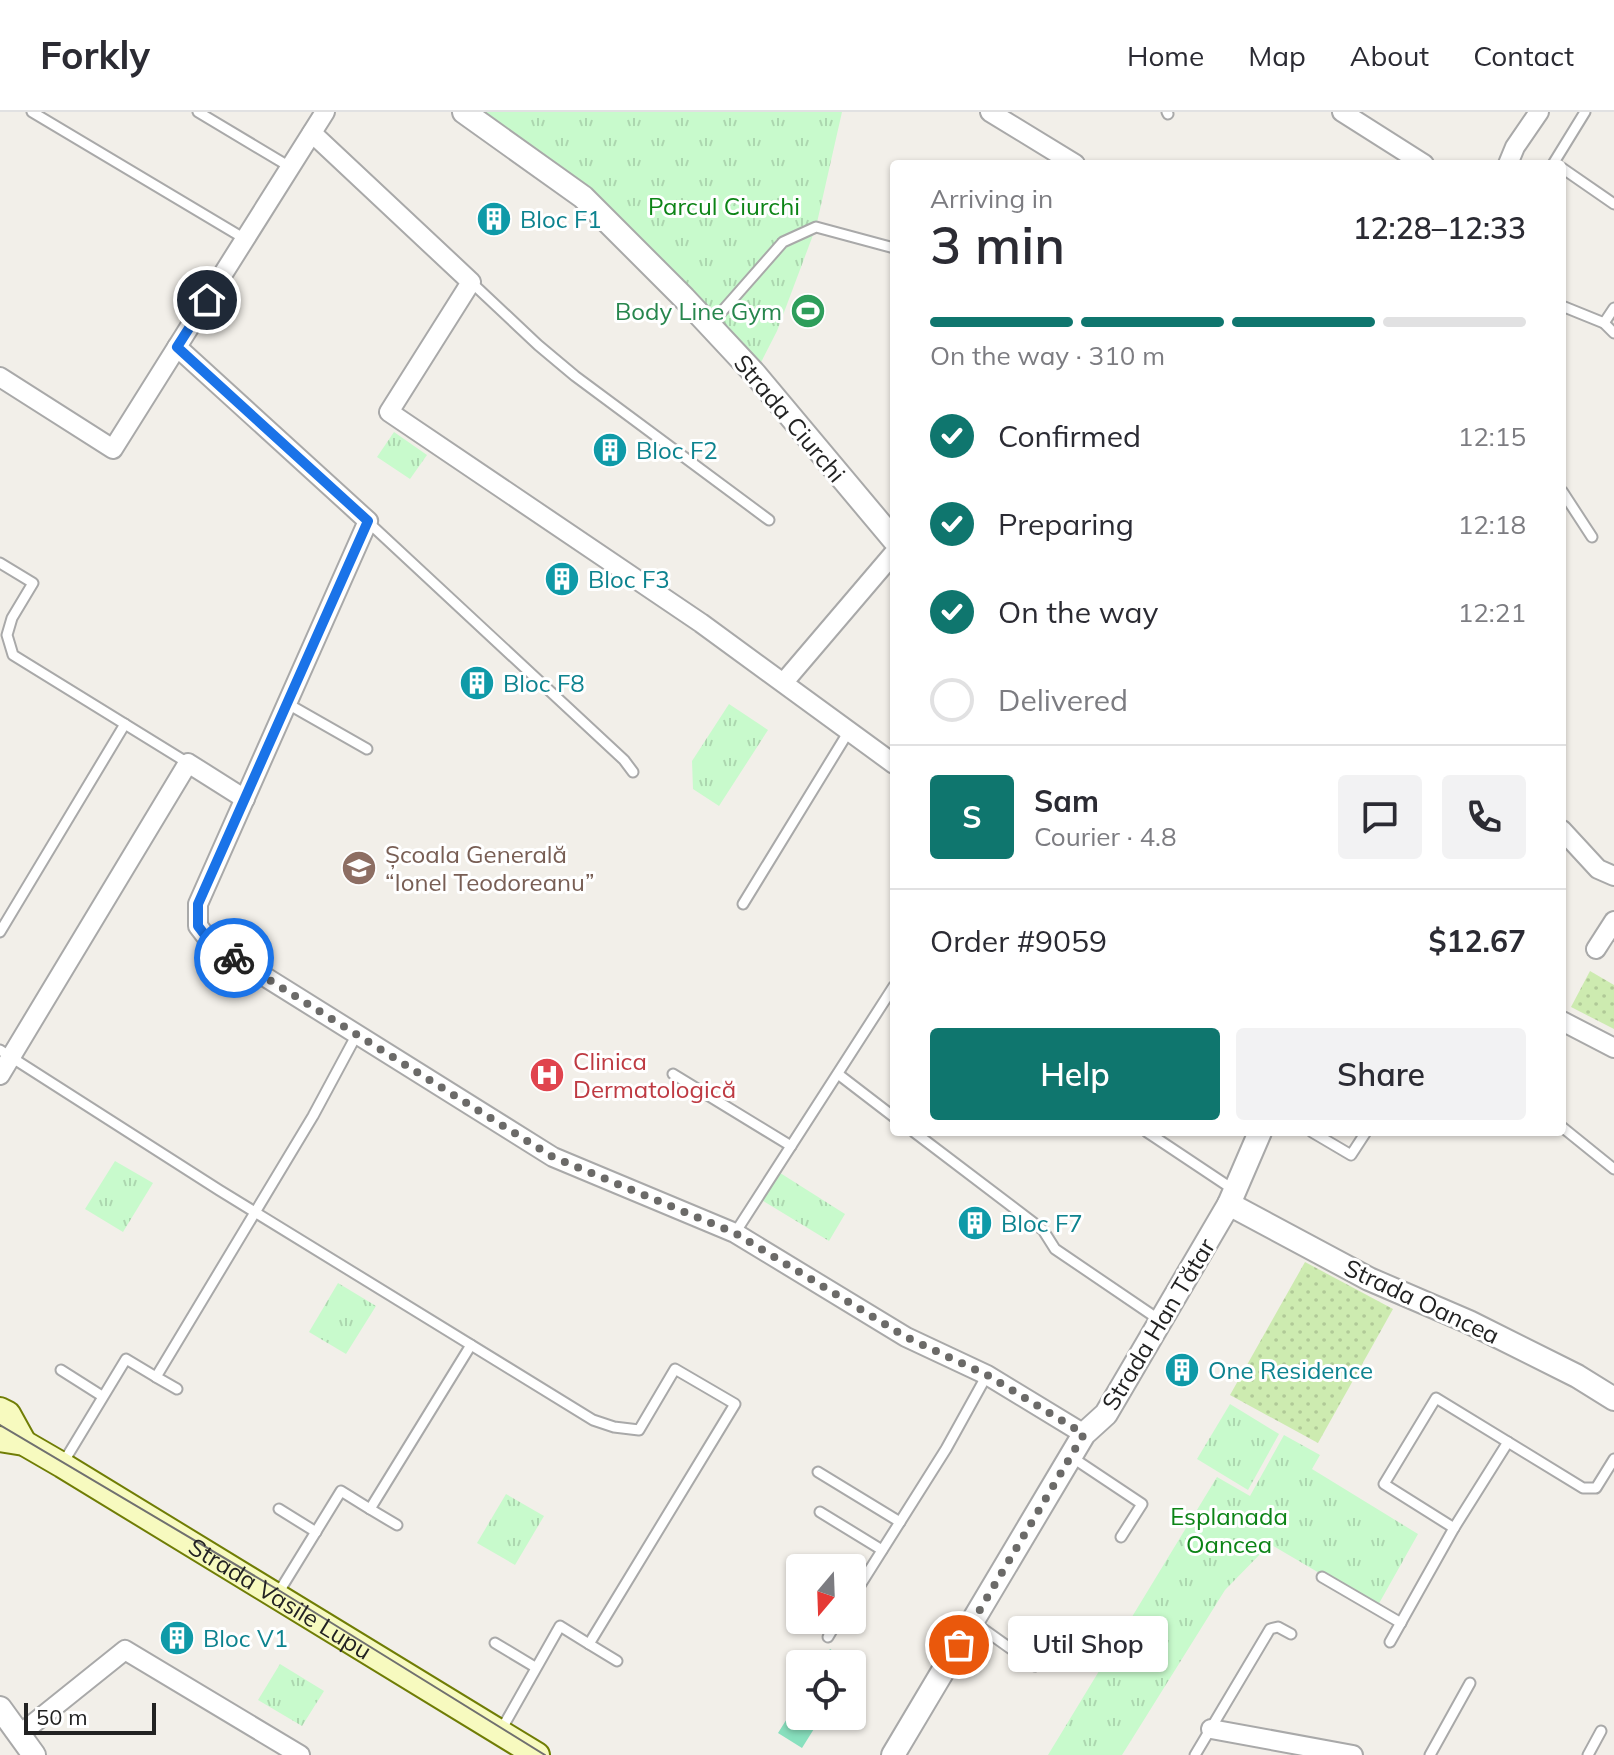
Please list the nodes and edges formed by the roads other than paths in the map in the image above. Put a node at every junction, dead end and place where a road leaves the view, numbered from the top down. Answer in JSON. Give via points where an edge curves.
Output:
{"nodes":[{"id":1,"x":32,"y":112,"type":"edge"},
{"id":2,"x":198,"y":112,"type":"edge"},
{"id":3,"x":325,"y":112,"type":"edge"},
{"id":4,"x":464,"y":112,"type":"edge"},
{"id":5,"x":990,"y":112,"type":"edge"},
{"id":6,"x":1342,"y":112,"type":"edge"},
{"id":7,"x":1539,"y":112,"type":"edge"},
{"id":8,"x":1585,"y":112,"type":"edge"},
{"id":9,"x":312,"y":133,"type":"junction"},
{"id":10,"x":1068,"y":160,"type":"edge"},
{"id":11,"x":1418,"y":160,"type":"edge"},
{"id":12,"x":1510,"y":160,"type":"edge"},
{"id":13,"x":1559,"y":160,"type":"edge"},
{"id":14,"x":290,"y":167,"type":"junction"},
{"id":15,"x":1566,"y":172,"type":"edge"},
{"id":16,"x":1614,"y":204,"type":"edge"},
{"id":17,"x":245,"y":239,"type":"junction"},
{"id":18,"x":890,"y":247,"type":"edge"},
{"id":19,"x":471,"y":282,"type":"junction"},
{"id":20,"x":1566,"y":308,"type":"edge"},
{"id":21,"x":1614,"y":308,"type":"edge"},
{"id":22,"x":1604,"y":323,"type":"junction"},
{"id":23,"x":710,"y":325,"type":"junction"},
{"id":24,"x":1614,"y":333,"type":"edge"},
{"id":25,"x":177,"y":347,"type":"junction"},
{"id":26,"x":0,"y":377,"type":"edge"},
{"id":27,"x":1566,"y":497,"type":"edge"},
{"id":28,"x":769,"y":520,"type":"dead end"},
{"id":29,"x":368,"y":521,"type":"junction"},
{"id":30,"x":890,"y":528,"type":"edge"},
{"id":31,"x":1592,"y":537,"type":"dead end"},
{"id":32,"x":890,"y":558,"type":"edge"},
{"id":33,"x":0,"y":563,"type":"edge"},
{"id":34,"x":784,"y":682,"type":"junction"},
{"id":35,"x":288,"y":704,"type":"junction"},
{"id":36,"x":125,"y":724,"type":"junction"},
{"id":37,"x":849,"y":731,"type":"junction"},
{"id":38,"x":367,"y":749,"type":"dead end"},
{"id":39,"x":890,"y":761,"type":"edge"},
{"id":40,"x":188,"y":763,"type":"junction"},
{"id":41,"x":633,"y":772,"type":"dead end"},
{"id":42,"x":245,"y":799,"type":"junction"},
{"id":43,"x":1566,"y":834,"type":"edge"},
{"id":44,"x":1614,"y":876,"type":"edge"},
{"id":45,"x":743,"y":904,"type":"dead end"},
{"id":46,"x":1614,"y":921,"type":"edge"},
{"id":47,"x":0,"y":932,"type":"edge"},
{"id":48,"x":1596,"y":949,"type":"dead end"},
{"id":49,"x":890,"y":992,"type":"edge"},
{"id":50,"x":1566,"y":1023,"type":"edge"},
{"id":51,"x":356,"y":1036,"type":"junction"},
{"id":52,"x":1614,"y":1048,"type":"edge"},
{"id":53,"x":6,"y":1053,"type":"edge"},
{"id":54,"x":673,"y":1074,"type":"dead end"},
{"id":55,"x":838,"y":1074,"type":"junction"},
{"id":56,"x":0,"y":1075,"type":"edge"},
{"id":57,"x":890,"y":1114,"type":"edge"},
{"id":58,"x":1566,"y":1130,"type":"edge"},
{"id":59,"x":919,"y":1136,"type":"edge"},
{"id":60,"x":1152,"y":1136,"type":"edge"},
{"id":61,"x":1258,"y":1136,"type":"edge"},
{"id":62,"x":1319,"y":1136,"type":"edge"},
{"id":63,"x":1363,"y":1136,"type":"edge"},
{"id":64,"x":791,"y":1146,"type":"junction"},
{"id":65,"x":1614,"y":1169,"type":"edge"},
{"id":66,"x":1233,"y":1198,"type":"junction"},
{"id":67,"x":255,"y":1213,"type":"junction"},
{"id":68,"x":735,"y":1233,"type":"junction"},
{"id":69,"x":1161,"y":1321,"type":"junction"},
{"id":70,"x":471,"y":1345,"type":"junction"},
{"id":71,"x":61,"y":1370,"type":"dead end"},
{"id":72,"x":987,"y":1375,"type":"junction"},
{"id":73,"x":156,"y":1377,"type":"junction"},
{"id":74,"x":177,"y":1389,"type":"dead end"},
{"id":75,"x":102,"y":1396,"type":"junction"},
{"id":76,"x":1614,"y":1399,"type":"edge"},
{"id":77,"x":0,"y":1410,"type":"edge"},
{"id":78,"x":1084,"y":1434,"type":"junction"},
{"id":79,"x":12,"y":1441,"type":"edge"},
{"id":80,"x":1508,"y":1442,"type":"junction"},
{"id":81,"x":1070,"y":1456,"type":"junction"},
{"id":82,"x":1614,"y":1459,"type":"edge"},
{"id":83,"x":62,"y":1465,"type":"junction"},
{"id":84,"x":818,"y":1472,"type":"dead end"},
{"id":85,"x":279,"y":1509,"type":"dead end"},
{"id":86,"x":370,"y":1509,"type":"junction"},
{"id":87,"x":820,"y":1512,"type":"dead end"},
{"id":88,"x":900,"y":1522,"type":"junction"},
{"id":89,"x":397,"y":1525,"type":"dead end"},
{"id":90,"x":1454,"y":1528,"type":"junction"},
{"id":91,"x":316,"y":1532,"type":"junction"},
{"id":92,"x":1121,"y":1537,"type":"dead end"},
{"id":93,"x":882,"y":1550,"type":"junction"},
{"id":94,"x":866,"y":1576,"type":"edge"},
{"id":95,"x":1322,"y":1577,"type":"dead end"},
{"id":96,"x":277,"y":1595,"type":"junction"},
{"id":97,"x":972,"y":1621,"type":"junction"},
{"id":98,"x":1401,"y":1623,"type":"junction"},
{"id":99,"x":830,"y":1634,"type":"edge"},
{"id":100,"x":1291,"y":1634,"type":"dead end"},
{"id":101,"x":828,"y":1637,"type":"dead end"},
{"id":102,"x":1390,"y":1642,"type":"dead end"},
{"id":103,"x":495,"y":1643,"type":"dead end"},
{"id":104,"x":589,"y":1644,"type":"junction"},
{"id":105,"x":617,"y":1661,"type":"dead end"},
{"id":106,"x":1035,"y":1666,"type":"dead end"},
{"id":107,"x":535,"y":1667,"type":"junction"},
{"id":108,"x":1470,"y":1683,"type":"dead end"},
{"id":109,"x":0,"y":1708,"type":"edge"},
{"id":110,"x":1211,"y":1729,"type":"junction"},
{"id":111,"x":1601,"y":1731,"type":"dead end"},
{"id":112,"x":500,"y":1732,"type":"junction"},
{"id":113,"x":19,"y":1735,"type":"junction"},
{"id":114,"x":34,"y":1755,"type":"edge"},
{"id":115,"x":300,"y":1755,"type":"edge"},
{"id":116,"x":537,"y":1755,"type":"edge"},
{"id":117,"x":893,"y":1755,"type":"edge"},
{"id":118,"x":1195,"y":1755,"type":"edge"},
{"id":119,"x":1353,"y":1755,"type":"edge"},
{"id":120,"x":1430,"y":1755,"type":"edge"},
{"id":121,"x":1588,"y":1755,"type":"edge"}],
"edges":[{"from":1,"to":17,"type":"lane"},
{"from":2,"to":14,"type":"lane"},
{"from":3,"to":9,"type":"street"},
{"from":4,"to":23,"type":"street","name":"Strada Ciurchi","via":[[583,197]]},
{"from":5,"to":10,"type":"street"},
{"from":6,"to":11,"type":"street"},
{"from":7,"to":12,"type":"street"},
{"from":8,"to":13,"type":"lane"},
{"from":9,"to":14,"type":"street"},
{"from":9,"to":19,"type":"street"},
{"from":14,"to":17,"type":"street"},
{"from":15,"to":16,"type":"lane"},
{"from":17,"to":25,"type":"street"},
{"from":18,"to":23,"type":"lane","via":[[816,227],[783,242]]},
{"from":19,"to":28,"type":"lane","via":[[575,376]]},
{"from":19,"to":34,"type":"street","via":[[389,412]]},
{"from":20,"to":22,"type":"lane"},
{"from":21,"to":22,"type":"lane"},
{"from":22,"to":24,"type":"lane"},
{"from":23,"to":30,"type":"street","name":"Strada Ciurchi"},
{"from":25,"to":26,"type":"street","via":[[113,449]]},
{"from":25,"to":29,"type":"street"},
{"from":27,"to":31,"type":"lane"},
{"from":29,"to":35,"type":"street"},
{"from":29,"to":41,"type":"lane"},
{"from":32,"to":34,"type":"street"},
{"from":33,"to":36,"type":"lane","via":[[33,583],[7,635],[13,655]]},
{"from":34,"to":37,"type":"street"},
{"from":35,"to":38,"type":"lane"},
{"from":35,"to":42,"type":"street"},
{"from":36,"to":40,"type":"lane"},
{"from":36,"to":47,"type":"lane"},
{"from":37,"to":39,"type":"street"},
{"from":37,"to":45,"type":"lane"},
{"from":40,"to":42,"type":"street"},
{"from":40,"to":53,"type":"street"},
{"from":42,"to":51,"type":"street","via":[[198,904],[198,926],[211,943]]},
{"from":43,"to":44,"type":"street","via":[[1598,869]]},
{"from":46,"to":48,"type":"street"},
{"from":49,"to":55,"type":"lane"},
{"from":50,"to":52,"type":"street"},
{"from":51,"to":67,"type":"lane"},
{"from":51,"to":68,"type":"street","via":[[553,1157]]},
{"from":53,"to":56,"type":"street"},
{"from":53,"to":67,"type":"lane"},
{"from":54,"to":64,"type":"lane"},
{"from":55,"to":57,"type":"lane"},
{"from":55,"to":64,"type":"lane"},
{"from":58,"to":65,"type":"lane"},
{"from":59,"to":69,"type":"lane","via":[[1043,1230],[1055,1249]]},
{"from":60,"to":66,"type":"lane"},
{"from":61,"to":66,"type":"street","name":"Strada Han Tătar"},
{"from":62,"to":63,"type":"lane","via":[[1351,1155]]},
{"from":64,"to":68,"type":"lane"},
{"from":66,"to":69,"type":"street","name":"Strada Han Tătar"},
{"from":66,"to":76,"type":"street","name":"Strada Oancea","via":[[1369,1279],[1469,1322]]},
{"from":67,"to":70,"type":"lane"},
{"from":67,"to":73,"type":"lane"},
{"from":68,"to":72,"type":"street","via":[[906,1337]]},
{"from":69,"to":78,"type":"street","name":"Strada Han Tătar","via":[[1106,1414]]},
{"from":70,"to":86,"type":"lane"},
{"from":70,"to":104,"type":"lane","via":[[593,1420],[614,1427],[639,1430],[675,1369],[735,1404]]},
{"from":71,"to":75,"type":"lane"},
{"from":72,"to":78,"type":"street"},
{"from":72,"to":88,"type":"lane"},
{"from":73,"to":74,"type":"lane"},
{"from":73,"to":75,"type":"lane","via":[[126,1359]]},
{"from":75,"to":83,"type":"lane"},
{"from":77,"to":79,"type":"main road","name":"Strada Vasile Lupu","via":[[8,1414]]},
{"from":78,"to":81,"type":"street","name":"Strada Han Tătar"},
{"from":79,"to":83,"type":"main road","name":"Strada Vasile Lupu"},
{"from":80,"to":82,"type":"lane","via":[[1583,1488],[1596,1488]]},
{"from":80,"to":90,"type":"lane"},
{"from":80,"to":90,"type":"lane","via":[[1436,1398],[1384,1484]]},
{"from":81,"to":92,"type":"lane","via":[[1142,1504]]},
{"from":81,"to":97,"type":"street","name":"Strada Han Tătar"},
{"from":83,"to":96,"type":"main road","name":"Strada Vasile Lupu"},
{"from":84,"to":88,"type":"lane"},
{"from":85,"to":91,"type":"lane"},
{"from":86,"to":89,"type":"lane"},
{"from":86,"to":91,"type":"lane","via":[[341,1491]]},
{"from":87,"to":93,"type":"lane"},
{"from":88,"to":93,"type":"lane"},
{"from":90,"to":98,"type":"lane"},
{"from":91,"to":96,"type":"lane"},
{"from":93,"to":94,"type":"lane"},
{"from":95,"to":98,"type":"lane"},
{"from":96,"to":112,"type":"main road","name":"Strada Vasile Lupu"},
{"from":97,"to":106,"type":"lane"},
{"from":97,"to":117,"type":"street","name":"Strada Han Tătar"},
{"from":98,"to":102,"type":"lane"},
{"from":99,"to":101,"type":"lane"},
{"from":100,"to":110,"type":"lane","via":[[1270,1629]]},
{"from":103,"to":107,"type":"lane"},
{"from":104,"to":105,"type":"lane"},
{"from":104,"to":107,"type":"lane","via":[[560,1626]]},
{"from":107,"to":112,"type":"lane"},
{"from":108,"to":120,"type":"lane"},
{"from":109,"to":113,"type":"street"},
{"from":110,"to":118,"type":"lane"},
{"from":110,"to":119,"type":"street"},
{"from":111,"to":121,"type":"lane"},
{"from":112,"to":116,"type":"main road","name":"Strada Vasile Lupu"},
{"from":113,"to":114,"type":"street"},
{"from":113,"to":115,"type":"street","via":[[125,1650]]}]}
